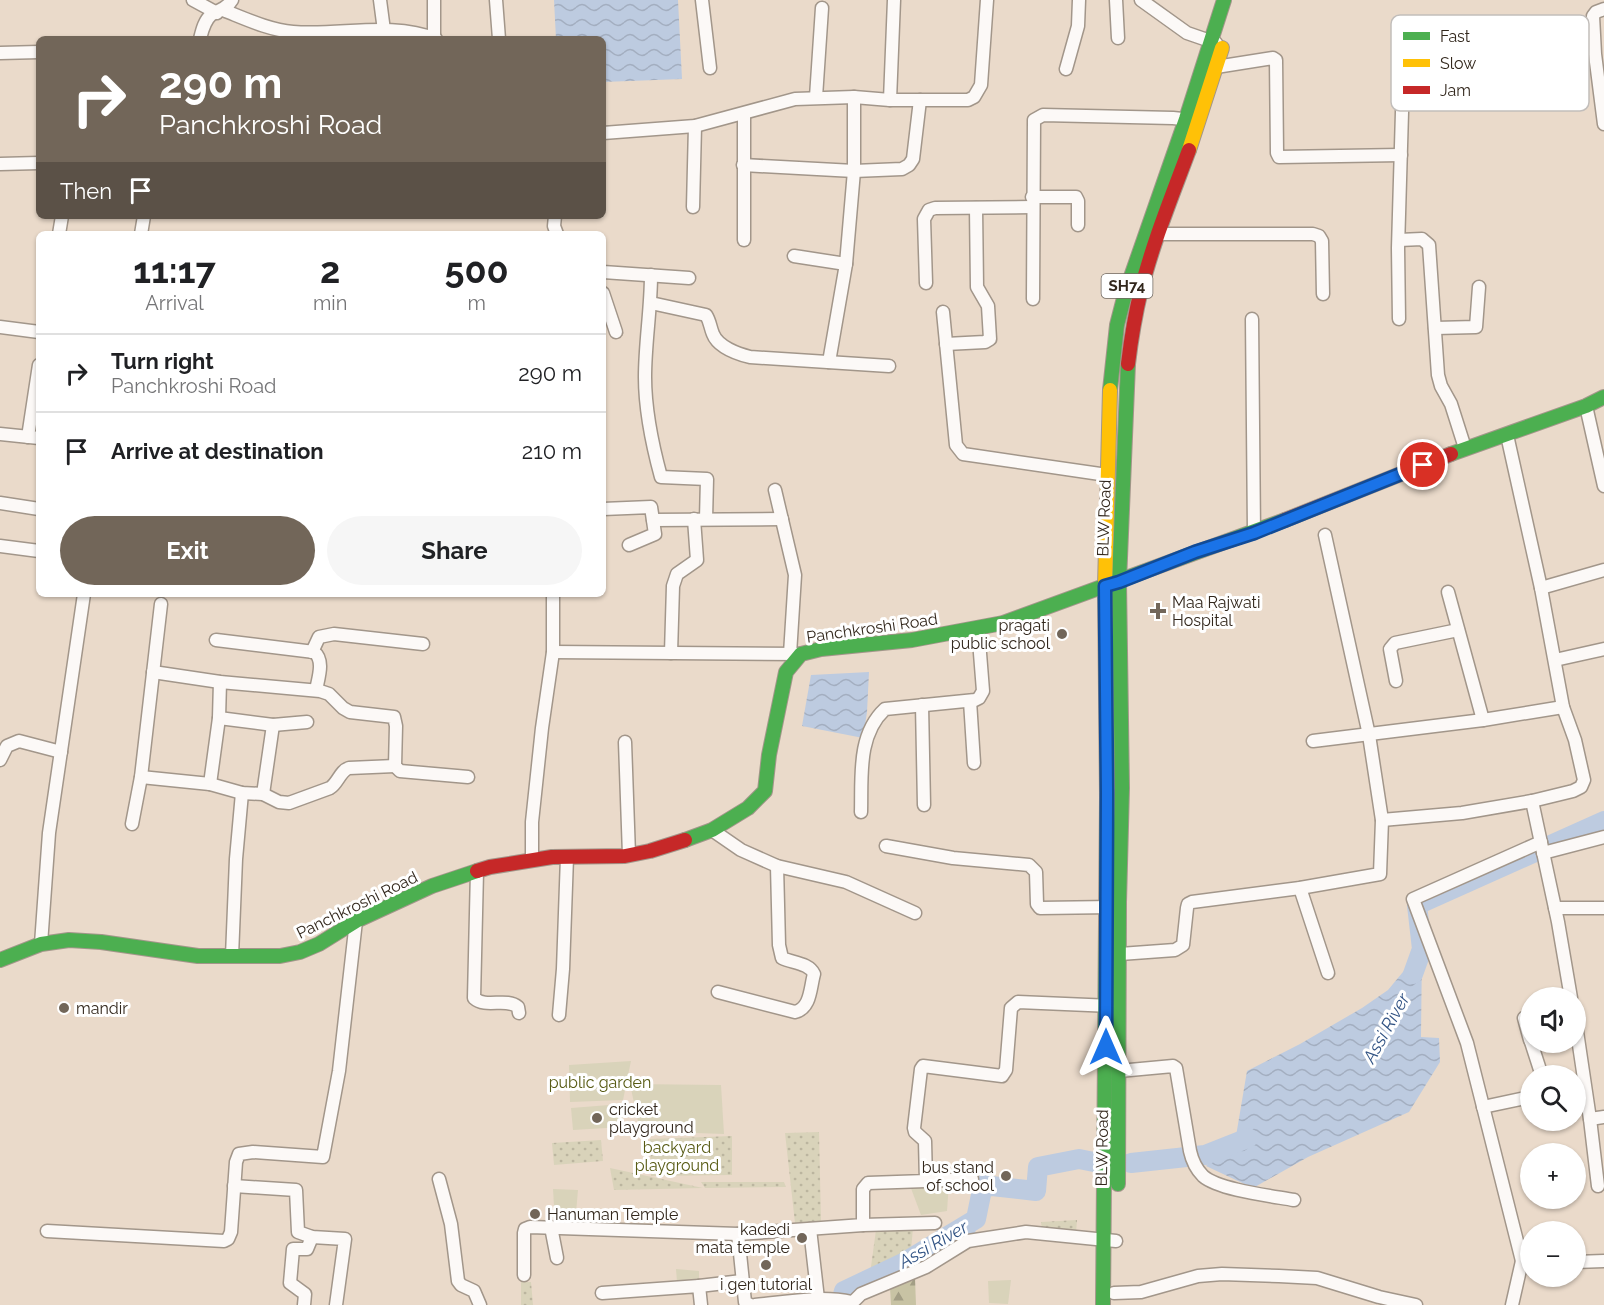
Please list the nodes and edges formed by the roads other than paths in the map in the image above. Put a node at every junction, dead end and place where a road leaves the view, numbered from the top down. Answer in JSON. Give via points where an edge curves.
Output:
{"nodes":[{"id":1,"x":193,"y":0,"type":"edge"},
{"id":2,"x":232,"y":0,"type":"edge"},
{"id":3,"x":380,"y":0,"type":"edge"},
{"id":4,"x":434,"y":0,"type":"edge"},
{"id":5,"x":496,"y":0,"type":"edge"},
{"id":6,"x":702,"y":0,"type":"edge"},
{"id":7,"x":894,"y":0,"type":"edge"},
{"id":8,"x":987,"y":0,"type":"edge"},
{"id":9,"x":1079,"y":0,"type":"edge"},
{"id":10,"x":1116,"y":0,"type":"edge"},
{"id":11,"x":1141,"y":0,"type":"edge"},
{"id":12,"x":1224,"y":0,"type":"edge"},
{"id":13,"x":1236,"y":0,"type":"edge"},
{"id":14,"x":822,"y":8,"type":"dead end"},
{"id":15,"x":1604,"y":9,"type":"edge"},
{"id":16,"x":220,"y":12,"type":"junction"},
{"id":17,"x":385,"y":35,"type":"edge"},
{"id":18,"x":201,"y":36,"type":"edge"},
{"id":19,"x":294,"y":36,"type":"edge"},
{"id":20,"x":427,"y":36,"type":"edge"},
{"id":21,"x":435,"y":36,"type":"edge"},
{"id":22,"x":499,"y":36,"type":"edge"},
{"id":23,"x":1118,"y":38,"type":"dead end"},
{"id":24,"x":1217,"y":44,"type":"junction"},
{"id":25,"x":36,"y":52,"type":"edge"},
{"id":26,"x":0,"y":53,"type":"edge"},
{"id":27,"x":1599,"y":53,"type":"edge"},
{"id":28,"x":1216,"y":67,"type":"junction"},
{"id":29,"x":710,"y":68,"type":"dead end"},
{"id":30,"x":1066,"y":69,"type":"dead end"},
{"id":31,"x":816,"y":97,"type":"junction"},
{"id":32,"x":854,"y":97,"type":"junction"},
{"id":33,"x":890,"y":100,"type":"junction"},
{"id":34,"x":920,"y":100,"type":"junction"},
{"id":35,"x":1402,"y":111,"type":"edge"},
{"id":36,"x":744,"y":114,"type":"junction"},
{"id":37,"x":1193,"y":120,"type":"junction"},
{"id":38,"x":1604,"y":124,"type":"edge"},
{"id":39,"x":695,"y":126,"type":"junction"},
{"id":40,"x":606,"y":133,"type":"edge"},
{"id":41,"x":1401,"y":155,"type":"junction"},
{"id":42,"x":36,"y":163,"type":"edge"},
{"id":43,"x":0,"y":164,"type":"edge"},
{"id":44,"x":743,"y":165,"type":"junction"},
{"id":45,"x":854,"y":171,"type":"junction"},
{"id":46,"x":1032,"y":202,"type":"junction"},
{"id":47,"x":693,"y":207,"type":"dead end"},
{"id":48,"x":976,"y":208,"type":"junction"},
{"id":49,"x":1078,"y":225,"type":"dead end"},
{"id":50,"x":1159,"y":234,"type":"junction"},
{"id":51,"x":744,"y":240,"type":"dead end"},
{"id":52,"x":1399,"y":240,"type":"junction"},
{"id":53,"x":794,"y":256,"type":"dead end"},
{"id":54,"x":846,"y":264,"type":"junction"},
{"id":55,"x":606,"y":272,"type":"edge"},
{"id":56,"x":651,"y":275,"type":"junction"},
{"id":57,"x":689,"y":278,"type":"dead end"},
{"id":58,"x":926,"y":283,"type":"dead end"},
{"id":59,"x":1479,"y":287,"type":"dead end"},
{"id":60,"x":1323,"y":294,"type":"dead end"},
{"id":61,"x":1033,"y":299,"type":"dead end"},
{"id":62,"x":606,"y":302,"type":"edge"},
{"id":63,"x":651,"y":303,"type":"junction"},
{"id":64,"x":943,"y":312,"type":"dead end"},
{"id":65,"x":1252,"y":319,"type":"dead end"},
{"id":66,"x":1399,"y":319,"type":"dead end"},
{"id":67,"x":0,"y":327,"type":"edge"},
{"id":68,"x":1435,"y":328,"type":"junction"},
{"id":69,"x":36,"y":332,"type":"edge"},
{"id":70,"x":616,"y":332,"type":"dead end"},
{"id":71,"x":946,"y":344,"type":"junction"},
{"id":72,"x":829,"y":362,"type":"junction"},
{"id":73,"x":889,"y":366,"type":"dead end"},
{"id":74,"x":1604,"y":397,"type":"edge"},
{"id":75,"x":1586,"y":406,"type":"junction"},
{"id":76,"x":36,"y":409,"type":"edge"},
{"id":77,"x":0,"y":434,"type":"edge"},
{"id":78,"x":1507,"y":435,"type":"junction"},
{"id":79,"x":34,"y":438,"type":"edge"},
{"id":80,"x":1465,"y":448,"type":"junction"},
{"id":81,"x":1107,"y":475,"type":"junction"},
{"id":82,"x":1604,"y":486,"type":"edge"},
{"id":83,"x":775,"y":490,"type":"dead end"},
{"id":84,"x":0,"y":503,"type":"edge"},
{"id":85,"x":36,"y":509,"type":"edge"},
{"id":86,"x":606,"y":509,"type":"edge"},
{"id":87,"x":700,"y":519,"type":"junction"},
{"id":88,"x":782,"y":519,"type":"junction"},
{"id":89,"x":653,"y":520,"type":"junction"},
{"id":90,"x":1254,"y":533,"type":"junction"},
{"id":91,"x":1325,"y":536,"type":"dead end"},
{"id":92,"x":629,"y":545,"type":"dead end"},
{"id":93,"x":0,"y":546,"type":"edge"},
{"id":94,"x":36,"y":551,"type":"edge"},
{"id":95,"x":1604,"y":570,"type":"edge"},
{"id":96,"x":1119,"y":582,"type":"junction"},
{"id":97,"x":1105,"y":586,"type":"junction"},
{"id":98,"x":1541,"y":588,"type":"junction"},
{"id":99,"x":1448,"y":592,"type":"dead end"},
{"id":100,"x":84,"y":597,"type":"edge"},
{"id":101,"x":553,"y":597,"type":"edge"},
{"id":102,"x":161,"y":604,"type":"dead end"},
{"id":103,"x":978,"y":628,"type":"junction"},
{"id":104,"x":1458,"y":630,"type":"junction"},
{"id":105,"x":216,"y":640,"type":"dead end"},
{"id":106,"x":423,"y":644,"type":"dead end"},
{"id":107,"x":1604,"y":649,"type":"edge"},
{"id":108,"x":312,"y":652,"type":"junction"},
{"id":109,"x":553,"y":652,"type":"junction"},
{"id":110,"x":671,"y":653,"type":"junction"},
{"id":111,"x":796,"y":654,"type":"junction"},
{"id":112,"x":1555,"y":660,"type":"junction"},
{"id":113,"x":153,"y":672,"type":"junction"},
{"id":114,"x":1396,"y":681,"type":"dead end"},
{"id":115,"x":220,"y":682,"type":"junction"},
{"id":116,"x":316,"y":690,"type":"junction"},
{"id":117,"x":970,"y":701,"type":"junction"},
{"id":118,"x":922,"y":705,"type":"junction"},
{"id":119,"x":1563,"y":707,"type":"junction"},
{"id":120,"x":219,"y":718,"type":"junction"},
{"id":121,"x":1483,"y":720,"type":"junction"},
{"id":122,"x":307,"y":722,"type":"dead end"},
{"id":123,"x":273,"y":725,"type":"junction"},
{"id":124,"x":1369,"y":735,"type":"junction"},
{"id":125,"x":1313,"y":741,"type":"dead end"},
{"id":126,"x":625,"y":742,"type":"dead end"},
{"id":127,"x":61,"y":752,"type":"junction"},
{"id":128,"x":0,"y":760,"type":"edge"},
{"id":129,"x":974,"y":763,"type":"dead end"},
{"id":130,"x":395,"y":766,"type":"junction"},
{"id":131,"x":141,"y":777,"type":"junction"},
{"id":132,"x":468,"y":777,"type":"dead end"},
{"id":133,"x":210,"y":784,"type":"junction"},
{"id":134,"x":242,"y":793,"type":"junction"},
{"id":135,"x":263,"y":794,"type":"junction"},
{"id":136,"x":1532,"y":801,"type":"junction"},
{"id":137,"x":924,"y":805,"type":"dead end"},
{"id":138,"x":861,"y":812,"type":"dead end"},
{"id":139,"x":1382,"y":820,"type":"junction"},
{"id":140,"x":132,"y":824,"type":"dead end"},
{"id":141,"x":712,"y":830,"type":"junction"},
{"id":142,"x":1604,"y":837,"type":"edge"},
{"id":143,"x":886,"y":846,"type":"dead end"},
{"id":144,"x":1542,"y":847,"type":"junction"},
{"id":145,"x":628,"y":855,"type":"junction"},
{"id":146,"x":567,"y":857,"type":"junction"},
{"id":147,"x":532,"y":859,"type":"junction"},
{"id":148,"x":777,"y":866,"type":"junction"},
{"id":149,"x":477,"y":871,"type":"junction"},
{"id":150,"x":1300,"y":888,"type":"junction"},
{"id":151,"x":1112,"y":907,"type":"junction"},
{"id":152,"x":1555,"y":908,"type":"junction"},
{"id":153,"x":1604,"y":908,"type":"edge"},
{"id":154,"x":915,"y":913,"type":"dead end"},
{"id":155,"x":356,"y":921,"type":"junction"},
{"id":156,"x":41,"y":944,"type":"junction"},
{"id":157,"x":1120,"y":954,"type":"junction"},
{"id":158,"x":232,"y":956,"type":"junction"},
{"id":159,"x":0,"y":960,"type":"edge"},
{"id":160,"x":1328,"y":973,"type":"dead end"},
{"id":161,"x":1570,"y":987,"type":"edge"},
{"id":162,"x":718,"y":992,"type":"dead end"},
{"id":163,"x":1112,"y":1006,"type":"junction"},
{"id":164,"x":519,"y":1013,"type":"dead end"},
{"id":165,"x":559,"y":1015,"type":"dead end"},
{"id":166,"x":1580,"y":1053,"type":"edge"},
{"id":167,"x":1119,"y":1071,"type":"junction"},
{"id":168,"x":1520,"y":1099,"type":"edge"},
{"id":169,"x":1483,"y":1107,"type":"junction"},
{"id":170,"x":1604,"y":1117,"type":"edge"},
{"id":171,"x":1590,"y":1119,"type":"junction"},
{"id":172,"x":1112,"y":1152,"type":"junction"},
{"id":173,"x":439,"y":1179,"type":"dead end"},
{"id":174,"x":972,"y":1179,"type":"dead end"},
{"id":175,"x":927,"y":1181,"type":"junction"},
{"id":176,"x":234,"y":1186,"type":"junction"},
{"id":177,"x":1598,"y":1186,"type":"dead end"},
{"id":178,"x":1294,"y":1200,"type":"dead end"},
{"id":179,"x":935,"y":1223,"type":"dead end"},
{"id":180,"x":864,"y":1225,"type":"junction"},
{"id":181,"x":551,"y":1227,"type":"junction"},
{"id":182,"x":810,"y":1229,"type":"junction"},
{"id":183,"x":47,"y":1232,"type":"dead end"},
{"id":184,"x":738,"y":1234,"type":"junction"},
{"id":185,"x":312,"y":1237,"type":"junction"},
{"id":186,"x":1111,"y":1240,"type":"junction"},
{"id":187,"x":1520,"y":1241,"type":"edge"},
{"id":188,"x":557,"y":1258,"type":"dead end"},
{"id":189,"x":1604,"y":1261,"type":"edge"},
{"id":190,"x":1586,"y":1262,"type":"edge"},
{"id":191,"x":524,"y":1275,"type":"dead end"},
{"id":192,"x":742,"y":1281,"type":"junction"},
{"id":193,"x":1520,"y":1281,"type":"edge"},
{"id":194,"x":699,"y":1286,"type":"junction"},
{"id":195,"x":602,"y":1293,"type":"dead end"},
{"id":196,"x":818,"y":1299,"type":"junction"},
{"id":197,"x":1114,"y":1299,"type":"edge"},
{"id":198,"x":851,"y":1304,"type":"edge"},
{"id":199,"x":304,"y":1305,"type":"edge"},
{"id":200,"x":336,"y":1305,"type":"edge"},
{"id":201,"x":480,"y":1305,"type":"edge"},
{"id":202,"x":701,"y":1305,"type":"edge"},
{"id":203,"x":750,"y":1305,"type":"edge"},
{"id":204,"x":755,"y":1305,"type":"edge"},
{"id":205,"x":1103,"y":1305,"type":"edge"},
{"id":206,"x":1416,"y":1305,"type":"edge"},
{"id":207,"x":1512,"y":1305,"type":"edge"}],
"edges":[{"from":1,"to":16,"type":"street"},
{"from":2,"to":16,"type":"street"},
{"from":3,"to":17,"type":"street"},
{"from":4,"to":21,"type":"street"},
{"from":5,"to":22,"type":"street"},
{"from":6,"to":29,"type":"street"},
{"from":7,"to":33,"type":"street"},
{"from":8,"to":34,"type":"street","via":[[981,85],[975,98]]},
{"from":9,"to":30,"type":"street","via":[[1078,26]]},
{"from":10,"to":23,"type":"street"},
{"from":11,"to":24,"type":"street","via":[[1188,33]]},
{"from":12,"to":24,"type":"main road","number":"SH74"},
{"from":13,"to":24,"type":"main road","name":"BLW Road","number":"SH74"},
{"from":14,"to":31,"type":"street"},
{"from":15,"to":27,"type":"street","via":[[1593,16]]},
{"from":16,"to":18,"type":"street","via":[[207,21]]},
{"from":16,"to":19,"type":"street"},
{"from":17,"to":19,"type":"street"},
{"from":17,"to":20,"type":"street"},
{"from":24,"to":28,"type":"main road","name":"BLW Road","number":"SH74"},
{"from":24,"to":37,"type":"main road","number":"SH74"},
{"from":25,"to":26,"type":"street"},
{"from":27,"to":38,"type":"street"},
{"from":28,"to":37,"type":"main road","name":"BLW Road","number":"SH74"},
{"from":28,"to":41,"type":"street","via":[[1276,60],[1279,157]]},
{"from":31,"to":32,"type":"street"},
{"from":31,"to":36,"type":"street"},
{"from":32,"to":33,"type":"street"},
{"from":32,"to":45,"type":"street"},
{"from":33,"to":34,"type":"street"},
{"from":34,"to":45,"type":"street","via":[[909,165],[902,169]]},
{"from":35,"to":41,"type":"street"},
{"from":36,"to":39,"type":"street"},
{"from":36,"to":44,"type":"street"},
{"from":37,"to":46,"type":"street","via":[[1038,117],[1033,127]]},
{"from":37,"to":50,"type":"main road","name":"BLW Road","number":"SH74"},
{"from":37,"to":81,"type":"main road","number":"SH74","via":[[1144,234],[1117,325]]},
{"from":39,"to":40,"type":"street"},
{"from":39,"to":47,"type":"street"},
{"from":41,"to":52,"type":"street"},
{"from":42,"to":43,"type":"street"},
{"from":44,"to":45,"type":"street"},
{"from":44,"to":51,"type":"street"},
{"from":45,"to":54,"type":"street"},
{"from":46,"to":48,"type":"street"},
{"from":46,"to":49,"type":"street","via":[[1076,197]]},
{"from":46,"to":61,"type":"street"},
{"from":48,"to":58,"type":"street","via":[[935,208],[926,213]]},
{"from":48,"to":71,"type":"street","via":[[977,287],[988,306],[990,339]]},
{"from":50,"to":60,"type":"street","via":[[1319,236]]},
{"from":50,"to":96,"type":"main road","name":"BLW Road","number":"SH74","via":[[1141,289],[1128,366]]},
{"from":52,"to":66,"type":"street"},
{"from":52,"to":68,"type":"street","via":[[1422,239],[1429,245]]},
{"from":53,"to":54,"type":"street"},
{"from":54,"to":72,"type":"street"},
{"from":55,"to":56,"type":"street"},
{"from":56,"to":57,"type":"street"},
{"from":56,"to":63,"type":"street"},
{"from":59,"to":68,"type":"street","via":[[1476,327]]},
{"from":62,"to":70,"type":"street"},
{"from":63,"to":72,"type":"street","via":[[706,315],[714,338],[739,354]]},
{"from":63,"to":87,"type":"street","via":[[645,399],[651,442],[661,477],[707,479]]},
{"from":64,"to":71,"type":"street"},
{"from":65,"to":90,"type":"street"},
{"from":67,"to":69,"type":"street"},
{"from":68,"to":80,"type":"street","via":[[1438,375]]},
{"from":71,"to":81,"type":"street","via":[[958,450],[963,454]]},
{"from":72,"to":73,"type":"street"},
{"from":74,"to":75,"type":"main road","name":"Panchkroshi Road"},
{"from":75,"to":78,"type":"main road","name":"Panchkroshi Road"},
{"from":75,"to":82,"type":"street"},
{"from":76,"to":79,"type":"street"},
{"from":77,"to":79,"type":"street"},
{"from":78,"to":80,"type":"main road","name":"Panchkroshi Road"},
{"from":78,"to":98,"type":"street"},
{"from":80,"to":90,"type":"main road","name":"Panchkroshi Road"},
{"from":81,"to":97,"type":"main road","number":"SH74"},
{"from":83,"to":88,"type":"street"},
{"from":84,"to":85,"type":"street"},
{"from":86,"to":89,"type":"street","via":[[651,507]]},
{"from":87,"to":88,"type":"street"},
{"from":87,"to":89,"type":"street"},
{"from":87,"to":110,"type":"street","via":[[697,560],[677,574],[673,585]]},
{"from":88,"to":111,"type":"street","via":[[795,574]]},
{"from":89,"to":92,"type":"street","via":[[655,534]]},
{"from":90,"to":96,"type":"main road","name":"Panchkroshi Road"},
{"from":91,"to":124,"type":"street"},
{"from":93,"to":94,"type":"street"},
{"from":95,"to":98,"type":"street"},
{"from":96,"to":97,"type":"main road","name":"Panchkroshi Road"},
{"from":96,"to":151,"type":"main road","name":"BLW Road","number":"SH74","via":[[1122,788]]},
{"from":97,"to":103,"type":"main road","name":"Panchkroshi Road","via":[[1003,623]]},
{"from":97,"to":151,"type":"main road","number":"SH74"},
{"from":98,"to":112,"type":"street"},
{"from":99,"to":104,"type":"street"},
{"from":100,"to":127,"type":"street"},
{"from":101,"to":109,"type":"street"},
{"from":102,"to":113,"type":"street"},
{"from":103,"to":111,"type":"main road","name":"Panchkroshi Road"},
{"from":103,"to":117,"type":"street","via":[[982,691],[979,698]]},
{"from":104,"to":114,"type":"street","via":[[1395,643],[1390,649]]},
{"from":104,"to":121,"type":"street"},
{"from":105,"to":108,"type":"street"},
{"from":106,"to":108,"type":"street","via":[[334,634],[319,637]]},
{"from":107,"to":112,"type":"street"},
{"from":108,"to":116,"type":"street","via":[[318,654],[320,661]]},
{"from":109,"to":110,"type":"street"},
{"from":109,"to":147,"type":"street","via":[[532,822]]},
{"from":110,"to":111,"type":"street"},
{"from":111,"to":141,"type":"main road","name":"Panchkroshi Road","via":[[786,672],[765,791],[758,801]]},
{"from":112,"to":119,"type":"street"},
{"from":113,"to":115,"type":"street"},
{"from":113,"to":131,"type":"street"},
{"from":115,"to":116,"type":"street"},
{"from":115,"to":120,"type":"street"},
{"from":116,"to":130,"type":"street","via":[[328,694],[350,712],[394,717]]},
{"from":117,"to":118,"type":"street"},
{"from":117,"to":129,"type":"street"},
{"from":118,"to":137,"type":"street"},
{"from":118,"to":138,"type":"street","via":[[885,709],[874,722],[863,753]]},
{"from":119,"to":121,"type":"street"},
{"from":119,"to":136,"type":"street","via":[[1584,780],[1581,787]]},
{"from":120,"to":123,"type":"street"},
{"from":120,"to":133,"type":"street"},
{"from":121,"to":124,"type":"street"},
{"from":122,"to":123,"type":"street"},
{"from":123,"to":135,"type":"street"},
{"from":124,"to":125,"type":"street"},
{"from":124,"to":139,"type":"street"},
{"from":126,"to":145,"type":"street"},
{"from":127,"to":128,"type":"street","via":[[19,741],[7,746]]},
{"from":127,"to":156,"type":"street","via":[[49,833]]},
{"from":130,"to":132,"type":"street","via":[[403,772]]},
{"from":130,"to":135,"type":"street","via":[[349,768],[330,788],[292,803]]},
{"from":131,"to":133,"type":"street"},
{"from":131,"to":140,"type":"street"},
{"from":133,"to":134,"type":"street"},
{"from":134,"to":135,"type":"street"},
{"from":134,"to":158,"type":"street"},
{"from":136,"to":139,"type":"street","via":[[1462,813]]},
{"from":136,"to":144,"type":"street"},
{"from":139,"to":150,"type":"street","via":[[1380,873]]},
{"from":141,"to":145,"type":"main road","name":"Panchkroshi Road"},
{"from":141,"to":148,"type":"street","via":[[741,850]]},
{"from":142,"to":144,"type":"street"},
{"from":143,"to":151,"type":"street","via":[[953,858],[1029,865],[1036,872],[1040,908]]},
{"from":144,"to":152,"type":"street"},
{"from":144,"to":169,"type":"street","via":[[1413,898],[1467,1043]]},
{"from":145,"to":146,"type":"main road","name":"Panchkroshi Road"},
{"from":146,"to":147,"type":"main road","name":"Panchkroshi Road"},
{"from":146,"to":165,"type":"street"},
{"from":147,"to":149,"type":"main road","name":"Panchkroshi Road"},
{"from":148,"to":154,"type":"street","via":[[846,882]]},
{"from":148,"to":162,"type":"street","via":[[782,958],[808,966],[814,974],[806,1006],[795,1012]]},
{"from":149,"to":155,"type":"main road","name":"Panchkroshi Road","via":[[432,886]]},
{"from":149,"to":164,"type":"street","via":[[474,998],[479,1002],[512,1003]]},
{"from":150,"to":157,"type":"street","via":[[1192,902],[1188,904],[1180,948]]},
{"from":150,"to":160,"type":"street"},
{"from":151,"to":157,"type":"main road","name":"BLW Road","number":"SH74"},
{"from":151,"to":163,"type":"main road","number":"SH74"},
{"from":152,"to":153,"type":"street"},
{"from":152,"to":161,"type":"street"},
{"from":155,"to":158,"type":"main road","name":"Panchkroshi Road","via":[[300,952]]},
{"from":155,"to":176,"type":"street","via":[[339,1071],[323,1157],[242,1153],[237,1156]]},
{"from":156,"to":158,"type":"main road","name":"Panchkroshi Road","via":[[69,940],[101,942],[198,956]]},
{"from":156,"to":159,"type":"main road","name":"Panchkroshi Road"},
{"from":157,"to":163,"type":"main road","name":"BLW Road","number":"SH74"},
{"from":163,"to":167,"type":"main road","name":"BLW Road","number":"SH74"},
{"from":163,"to":172,"type":"main road","number":"SH74"},
{"from":163,"to":175,"type":"street","via":[[1018,1002],[1011,1008],[1006,1070],[1002,1076],[923,1066],[914,1128],[925,1141]]},
{"from":166,"to":171,"type":"street"},
{"from":167,"to":172,"type":"main road","name":"BLW Road","number":"SH74"},
{"from":167,"to":178,"type":"street","via":[[1171,1065],[1176,1068],[1191,1156],[1203,1176],[1241,1190]]},
{"from":168,"to":169,"type":"street"},
{"from":169,"to":187,"type":"street"},
{"from":170,"to":171,"type":"street"},
{"from":171,"to":177,"type":"street"},
{"from":172,"to":186,"type":"main road","name":"BLW Road","number":"SH74"},
{"from":173,"to":201,"type":"street","via":[[451,1224],[458,1281],[474,1291]]},
{"from":174,"to":175,"type":"street"},
{"from":175,"to":180,"type":"street","via":[[865,1185]]},
{"from":176,"to":183,"type":"street","via":[[231,1232],[224,1241]]},
{"from":176,"to":185,"type":"street","via":[[296,1190],[298,1232]]},
{"from":179,"to":180,"type":"street"},
{"from":180,"to":182,"type":"street"},
{"from":181,"to":184,"type":"street"},
{"from":181,"to":188,"type":"street"},
{"from":181,"to":191,"type":"street","via":[[525,1229]]},
{"from":182,"to":184,"type":"street"},
{"from":182,"to":196,"type":"street"},
{"from":184,"to":192,"type":"street"},
{"from":185,"to":199,"type":"street","via":[[307,1249],[293,1249],[291,1283],[305,1294]]},
{"from":185,"to":200,"type":"street","via":[[345,1239]]},
{"from":186,"to":197,"type":"main road","name":"BLW Road","number":"SH74"},
{"from":186,"to":198,"type":"street","via":[[1026,1232],[968,1241],[926,1267],[861,1294]]},
{"from":186,"to":205,"type":"main road","number":"SH74"},
{"from":189,"to":190,"type":"street"},
{"from":192,"to":194,"type":"street"},
{"from":192,"to":203,"type":"street","via":[[745,1302]]},
{"from":193,"to":207,"type":"street"},
{"from":194,"to":195,"type":"street"},
{"from":194,"to":202,"type":"street"},
{"from":196,"to":198,"type":"street"},
{"from":196,"to":204,"type":"street"},
{"from":197,"to":206,"type":"street","via":[[1198,1276],[1222,1274],[1317,1278]]}]}
